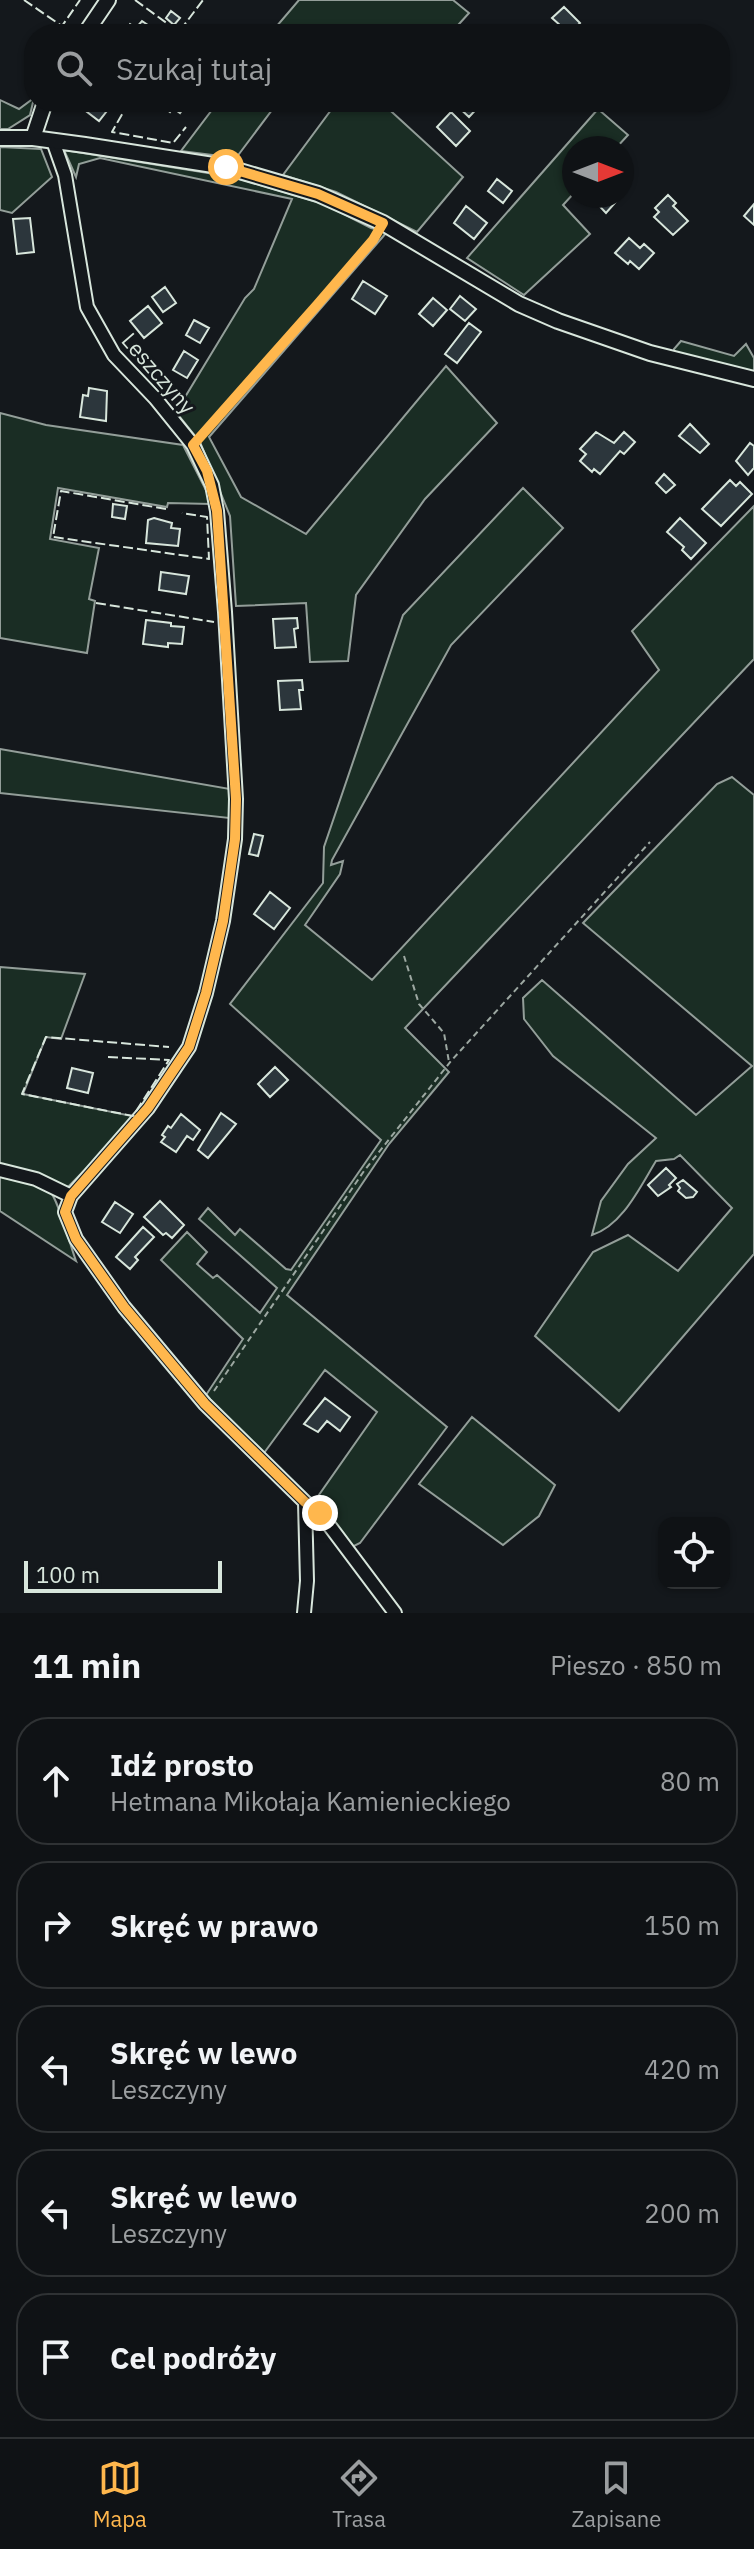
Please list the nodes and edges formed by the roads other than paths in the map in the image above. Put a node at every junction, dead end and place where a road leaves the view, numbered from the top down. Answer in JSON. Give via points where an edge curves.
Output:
{"nodes":[{"id":1,"x":108,"y":0,"type":"edge"},
{"id":2,"x":92,"y":24,"type":"edge"},
{"id":3,"x":42,"y":112,"type":"edge"},
{"id":4,"x":0,"y":138,"type":"edge"},
{"id":5,"x":33,"y":138,"type":"junction"},
{"id":6,"x":53,"y":141,"type":"junction"},
{"id":7,"x":754,"y":379,"type":"edge"},
{"id":8,"x":0,"y":1170,"type":"edge"},
{"id":9,"x":71,"y":1196,"type":"junction"},
{"id":10,"x":305,"y":1502,"type":"junction"},
{"id":11,"x":304,"y":1613,"type":"edge"},
{"id":12,"x":395,"y":1613,"type":"edge"}],
"edges":[{"from":1,"to":2,"type":"street"},
{"from":3,"to":5,"type":"street"},
{"from":4,"to":5,"type":"street"},
{"from":5,"to":6,"type":"street"},
{"from":6,"to":7,"type":"street","via":[[226,167],[318,194],[383,223],[519,304],[558,321],[650,353]]},
{"from":6,"to":9,"type":"street","name":"Leszczyny","via":[[65,175],[87,307],[114,355],[170,416],[207,471],[217,511],[236,799],[230,882],[189,1047],[148,1108]]},
{"from":8,"to":9,"type":"street"},
{"from":9,"to":10,"type":"street","via":[[65,1212],[76,1239],[124,1307],[205,1404]]},
{"from":10,"to":11,"type":"street"},
{"from":10,"to":12,"type":"street","via":[[320,1513]]}]}
